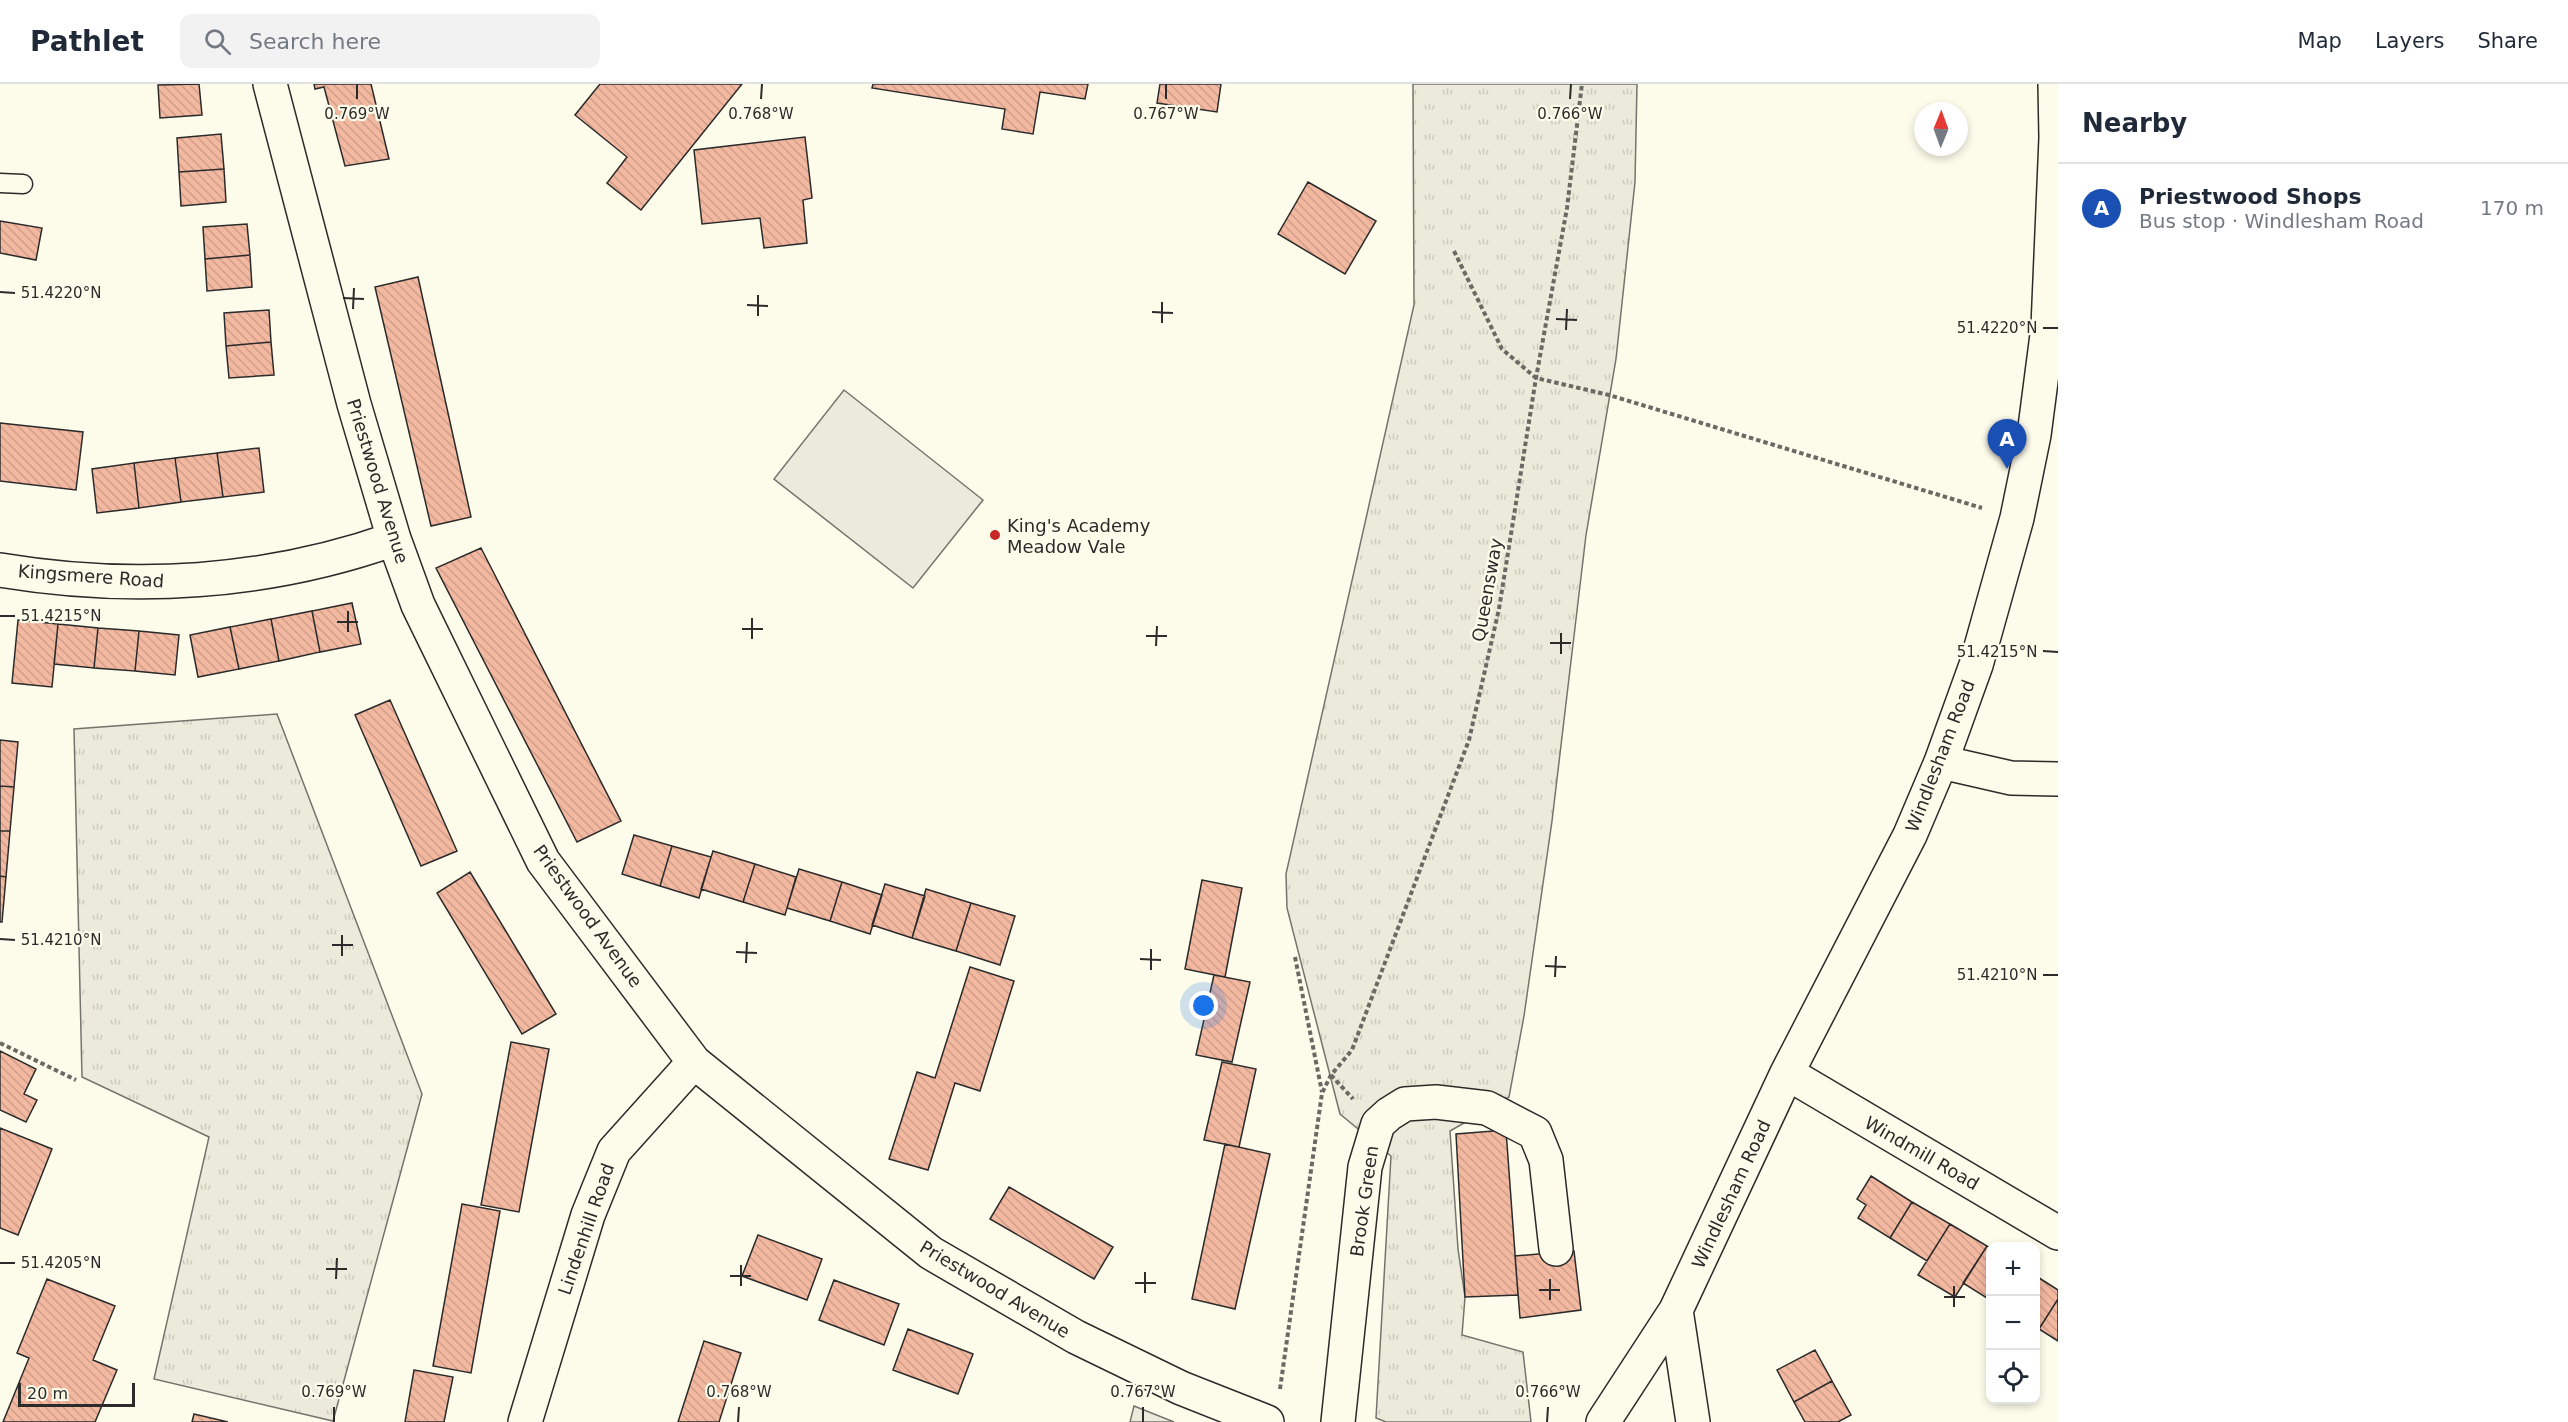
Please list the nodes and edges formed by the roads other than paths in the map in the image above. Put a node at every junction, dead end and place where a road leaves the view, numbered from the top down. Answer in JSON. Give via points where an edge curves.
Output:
{"nodes":[{"id":1,"x":270,"y":84,"type":"edge"},
{"id":2,"x":2055,"y":84,"type":"edge"},
{"id":3,"x":0,"y":183,"type":"edge"},
{"id":4,"x":23,"y":184,"type":"dead end"},
{"id":5,"x":2053,"y":328,"type":"edge"},
{"id":6,"x":394,"y":538,"type":"junction"},
{"id":7,"x":0,"y":570,"type":"edge"},
{"id":8,"x":1941,"y":762,"type":"junction"},
{"id":9,"x":2058,"y":779,"type":"edge"},
{"id":10,"x":694,"y":1062,"type":"junction"},
{"id":11,"x":1787,"y":1073,"type":"junction"},
{"id":12,"x":2058,"y":1233,"type":"edge"},
{"id":13,"x":1556,"y":1249,"type":"dead end"},
{"id":14,"x":1676,"y":1310,"type":"junction"},
{"id":15,"x":1273,"y":1410,"type":"edge"},
{"id":16,"x":525,"y":1422,"type":"edge"},
{"id":17,"x":1338,"y":1422,"type":"edge"},
{"id":18,"x":1603,"y":1422,"type":"edge"},
{"id":19,"x":1693,"y":1422,"type":"edge"}],
"edges":[{"from":1,"to":6,"type":"street","name":"Priestwood Avenue","via":[[354,404]]},
{"from":2,"to":5,"type":"street","name":"Windlesham Road"},
{"from":3,"to":4,"type":"lane"},
{"from":5,"to":8,"type":"street","name":"Windlesham Road","via":[[2017,518],[1976,664]]},
{"from":6,"to":7,"type":"street","name":"Kingsmere Road","via":[[319,562],[185,582],[115,582]]},
{"from":6,"to":10,"type":"street","name":"Priestwood Avenue","via":[[418,605],[543,861]]},
{"from":8,"to":9,"type":"street","via":[[2011,778]]},
{"from":8,"to":11,"type":"street","name":"Windlesham Road","via":[[1910,835]]},
{"from":10,"to":15,"type":"street","name":"Priestwood Avenue","via":[[931,1253],[1076,1337],[1181,1388]]},
{"from":10,"to":16,"type":"street","name":"Lindenhill Road","via":[[614,1151],[588,1215]]},
{"from":11,"to":12,"type":"street","name":"Windmill Road"},
{"from":11,"to":14,"type":"street","name":"Windlesham Road"},
{"from":13,"to":17,"type":"street","name":"Brook Green","via":[[1546,1160],[1535,1133],[1487,1108],[1436,1102],[1405,1104],[1389,1114],[1378,1125],[1365,1167]]},
{"from":14,"to":18,"type":"street","name":"Windlesham Road"},
{"from":14,"to":19,"type":"street"}]}
